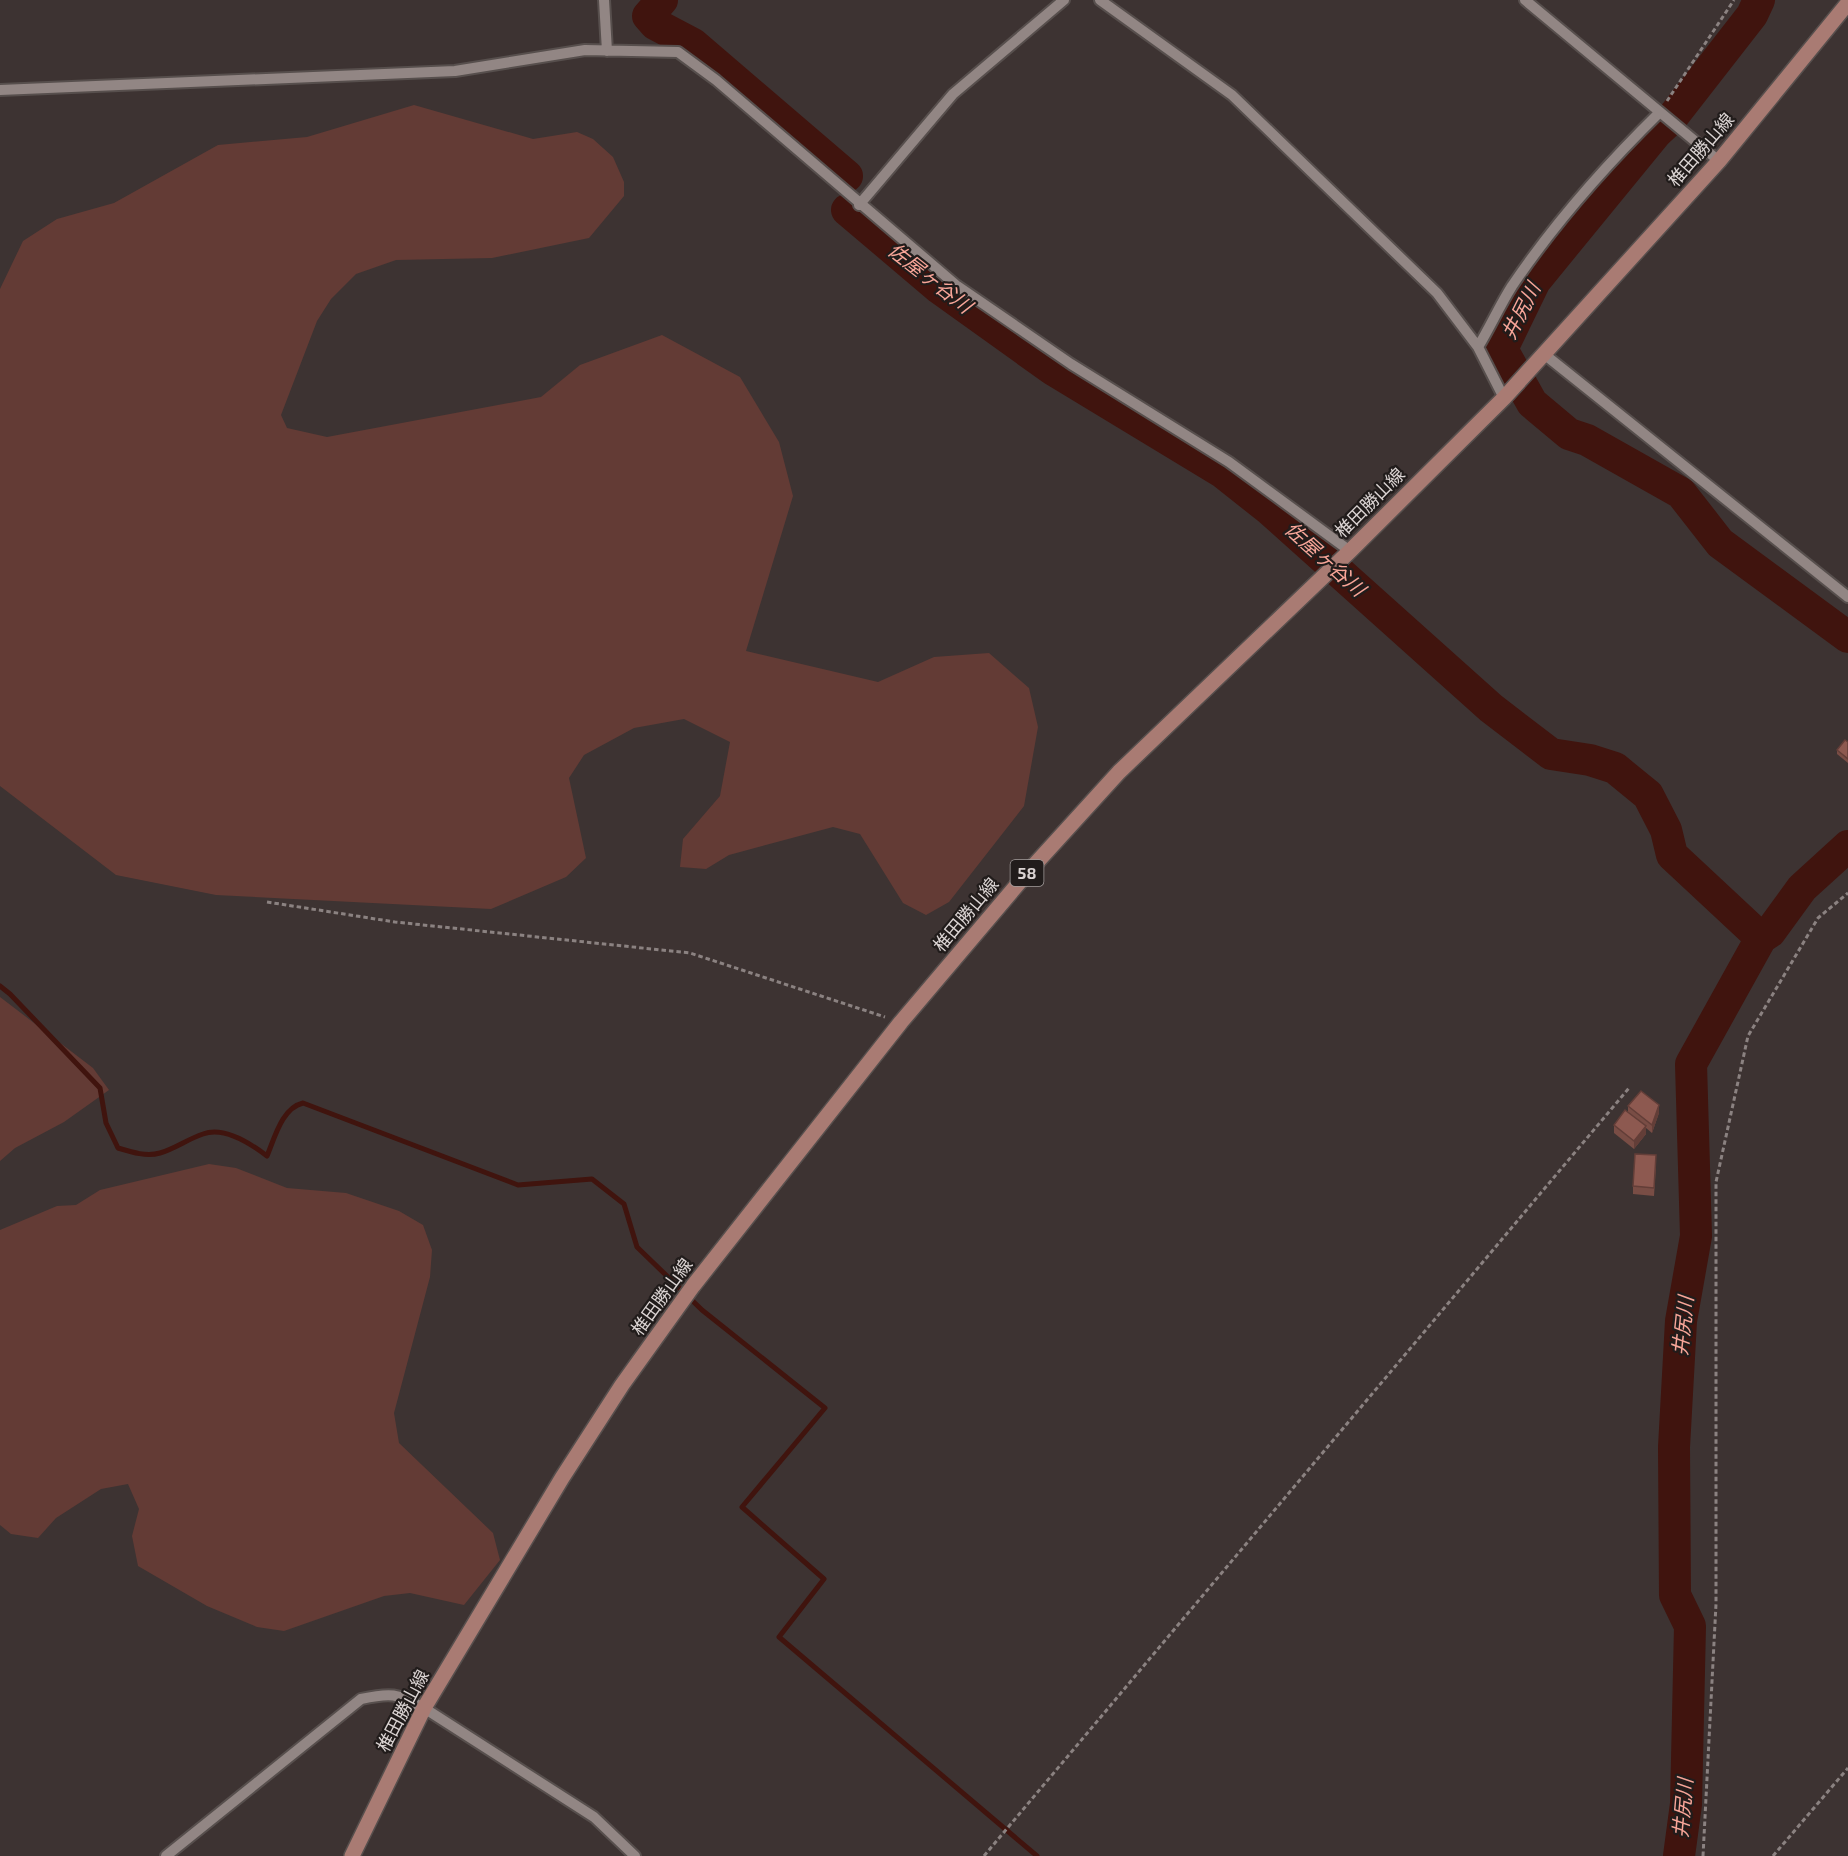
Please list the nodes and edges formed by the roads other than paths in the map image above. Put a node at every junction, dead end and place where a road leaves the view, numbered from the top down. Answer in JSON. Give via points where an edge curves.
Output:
{"nodes":[{"id":1,"x":604,"y":0,"type":"edge"},
{"id":2,"x":1064,"y":0,"type":"edge"},
{"id":3,"x":1100,"y":0,"type":"edge"},
{"id":4,"x":1525,"y":0,"type":"edge"},
{"id":5,"x":1848,"y":3,"type":"edge"},
{"id":6,"x":607,"y":51,"type":"junction"},
{"id":7,"x":0,"y":90,"type":"edge"},
{"id":8,"x":1659,"y":113,"type":"junction"},
{"id":9,"x":1719,"y":161,"type":"junction"},
{"id":10,"x":859,"y":206,"type":"junction"},
{"id":11,"x":1478,"y":347,"type":"junction"},
{"id":12,"x":1544,"y":354,"type":"junction"},
{"id":13,"x":1504,"y":398,"type":"junction"},
{"id":14,"x":1350,"y":551,"type":"junction"},
{"id":15,"x":1848,"y":597,"type":"edge"},
{"id":16,"x":424,"y":1708,"type":"junction"},
{"id":17,"x":166,"y":1856,"type":"edge"},
{"id":18,"x":352,"y":1856,"type":"edge"},
{"id":19,"x":635,"y":1856,"type":"edge"}],
"edges":[{"from":1,"to":6,"type":"street"},
{"from":2,"to":10,"type":"street","via":[[953,94]]},
{"from":3,"to":11,"type":"street","via":[[1232,95],[1437,292]]},
{"from":4,"to":8,"type":"street"},
{"from":5,"to":9,"type":"main road","name":"椎田勝山線","number":"58"},
{"from":6,"to":7,"type":"street","via":[[585,50],[455,71]]},
{"from":6,"to":10,"type":"street","via":[[678,52],[716,80]]},
{"from":8,"to":9,"type":"street"},
{"from":8,"to":11,"type":"street","via":[[1548,238],[1512,287]]},
{"from":9,"to":12,"type":"main road","name":"椎田勝山線","number":"58"},
{"from":10,"to":14,"type":"street","via":[[956,285],[1071,364],[1229,462]]},
{"from":11,"to":13,"type":"street"},
{"from":12,"to":13,"type":"main road","name":"椎田勝山線","number":"58"},
{"from":12,"to":15,"type":"street"},
{"from":13,"to":14,"type":"main road","name":"椎田勝山線","number":"58"},
{"from":14,"to":16,"type":"main road","name":"椎田勝山線","number":"58","via":[[1119,772],[1028,872],[902,1022],[693,1286],[622,1385]]},
{"from":16,"to":17,"type":"street","via":[[398,1695],[362,1699]]},
{"from":16,"to":18,"type":"main road","name":"椎田勝山線","number":"58"},
{"from":16,"to":19,"type":"street","via":[[594,1817]]}]}
